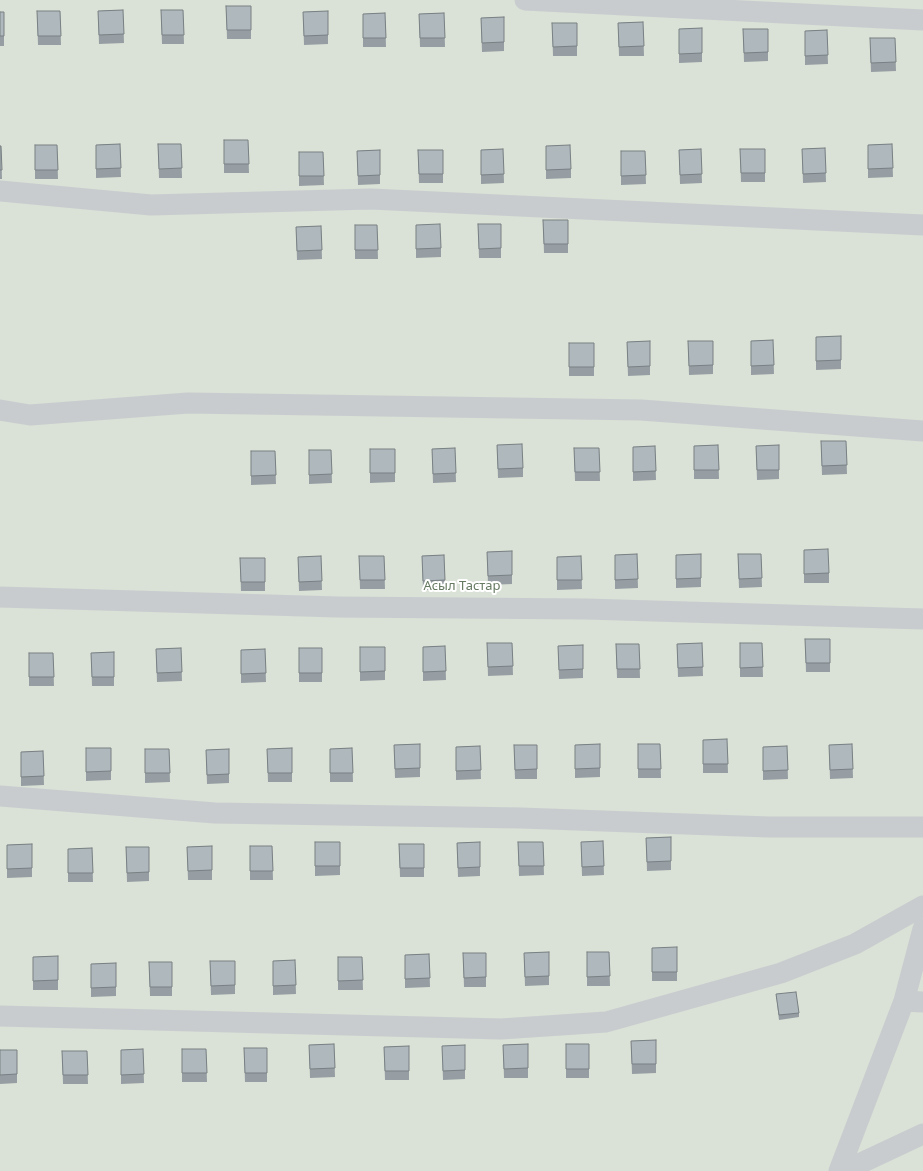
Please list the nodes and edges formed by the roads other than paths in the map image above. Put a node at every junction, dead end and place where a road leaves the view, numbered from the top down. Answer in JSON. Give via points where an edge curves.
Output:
{"nodes":[{"id":1,"x":525,"y":0,"type":"edge"},
{"id":2,"x":923,"y":20,"type":"edge"},
{"id":3,"x":0,"y":191,"type":"edge"},
{"id":4,"x":923,"y":225,"type":"edge"},
{"id":5,"x":0,"y":410,"type":"edge"},
{"id":6,"x":923,"y":431,"type":"edge"},
{"id":7,"x":0,"y":597,"type":"edge"},
{"id":8,"x":923,"y":619,"type":"edge"},
{"id":9,"x":0,"y":796,"type":"edge"},
{"id":10,"x":923,"y":828,"type":"edge"},
{"id":11,"x":923,"y":906,"type":"edge"},
{"id":12,"x":923,"y":930,"type":"edge"},
{"id":13,"x":913,"y":1001,"type":"edge"},
{"id":14,"x":0,"y":1016,"type":"edge"},
{"id":15,"x":923,"y":1134,"type":"edge"},
{"id":16,"x":839,"y":1171,"type":"edge"},
{"id":17,"x":844,"y":1171,"type":"edge"}],
"edges":[{"from":1,"to":2,"type":"street"},
{"from":3,"to":4,"type":"street","via":[[151,205],[371,199]]},
{"from":5,"to":6,"type":"street","via":[[30,415],[188,403],[641,410]]},
{"from":7,"to":8,"type":"street"},
{"from":9,"to":10,"type":"street","via":[[215,813],[520,818],[768,827]]},
{"from":11,"to":14,"type":"street","via":[[855,944],[781,973],[606,1022],[501,1029]]},
{"from":12,"to":13,"type":"street"},
{"from":13,"to":16,"type":"street"},
{"from":15,"to":17,"type":"street"}]}
